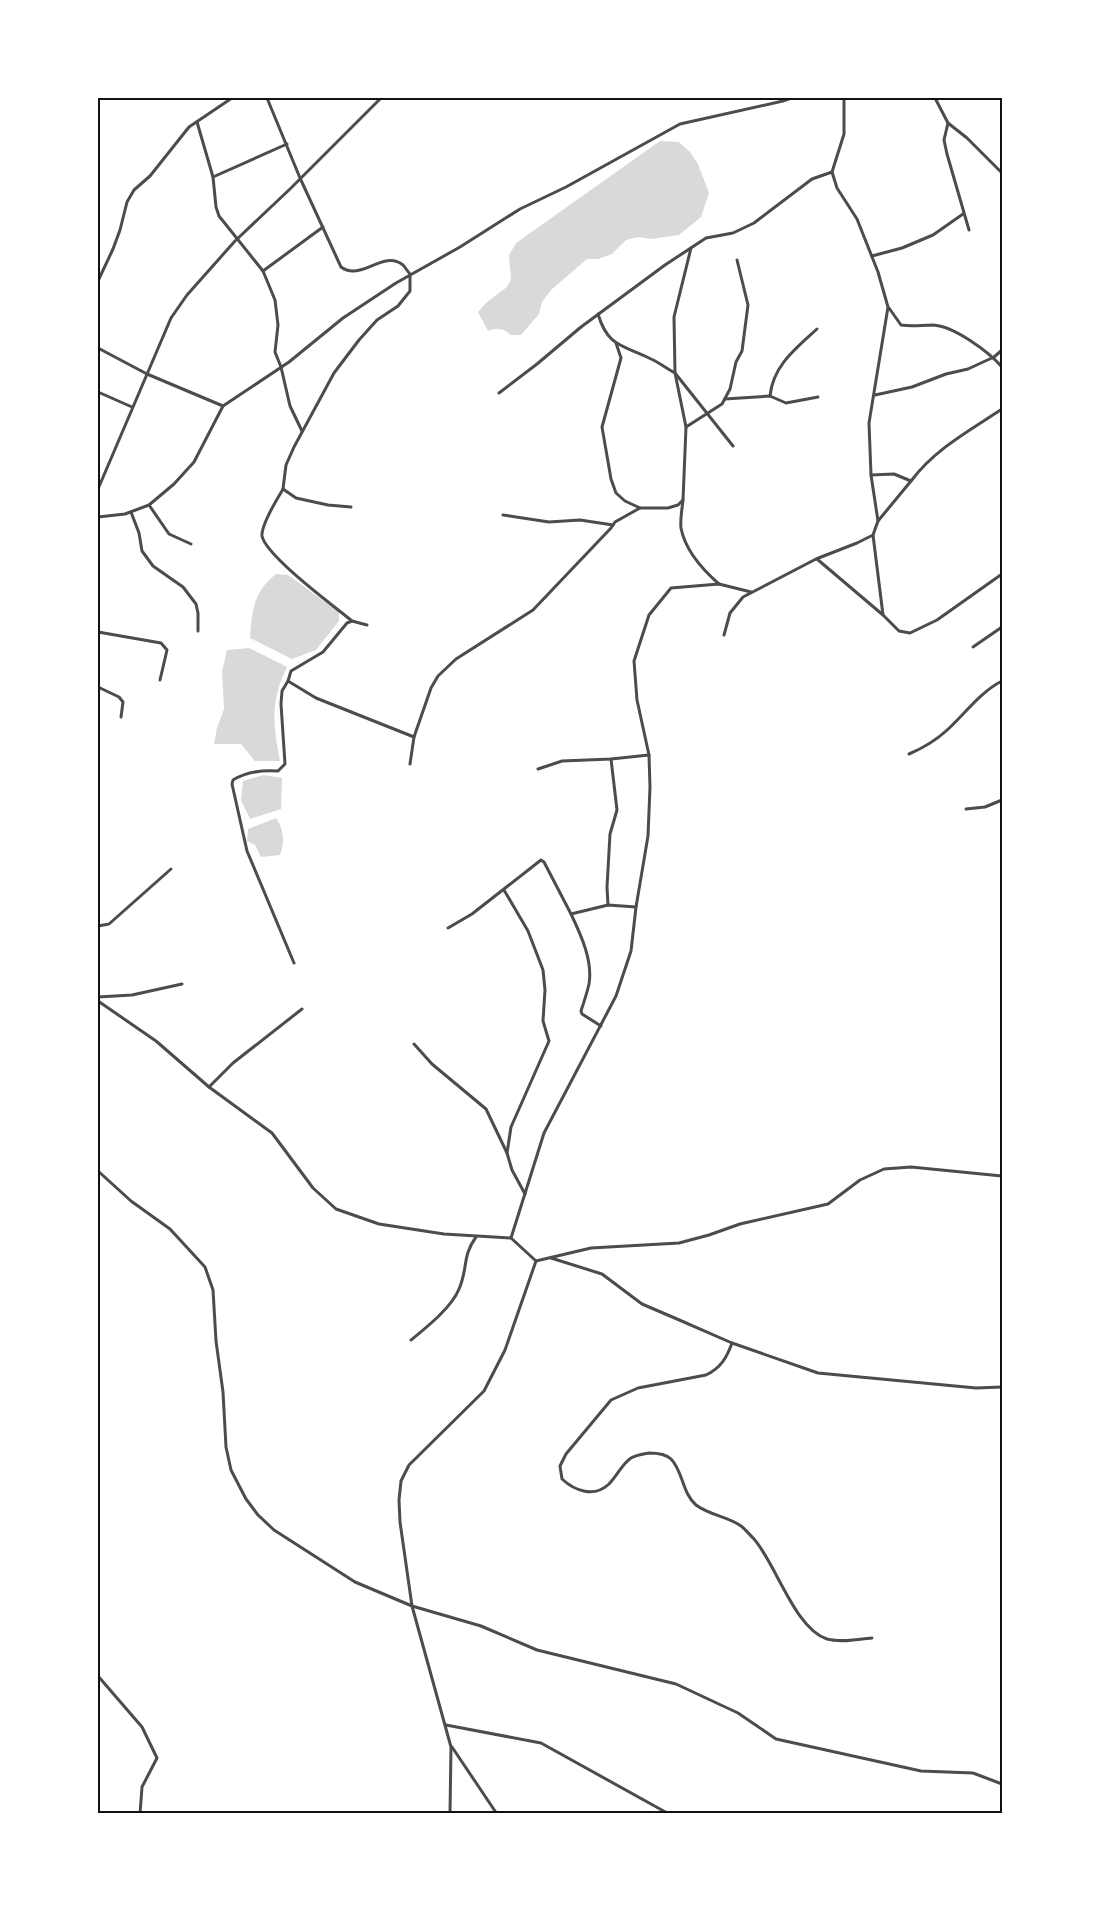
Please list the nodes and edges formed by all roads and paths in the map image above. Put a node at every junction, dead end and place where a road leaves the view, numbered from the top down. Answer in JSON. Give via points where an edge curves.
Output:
{"nodes":[{"id":1,"x":232,"y":98,"type":"edge"},
{"id":2,"x":267,"y":98,"type":"edge"},
{"id":3,"x":380,"y":98,"type":"edge"},
{"id":4,"x":791,"y":98,"type":"edge"},
{"id":5,"x":844,"y":98,"type":"edge"},
{"id":6,"x":935,"y":98,"type":"edge"},
{"id":7,"x":197,"y":122,"type":"junction"},
{"id":8,"x":948,"y":123,"type":"junction"},
{"id":9,"x":287,"y":144,"type":"junction"},
{"id":10,"x":832,"y":172,"type":"junction"},
{"id":11,"x":1002,"y":173,"type":"edge"},
{"id":12,"x":213,"y":177,"type":"junction"},
{"id":13,"x":300,"y":178,"type":"junction"},
{"id":14,"x":963,"y":214,"type":"junction"},
{"id":15,"x":323,"y":227,"type":"junction"},
{"id":16,"x":969,"y":230,"type":"dead end"},
{"id":17,"x":238,"y":238,"type":"junction"},
{"id":18,"x":691,"y":248,"type":"junction"},
{"id":19,"x":872,"y":256,"type":"junction"},
{"id":20,"x":737,"y":260,"type":"dead end"},
{"id":21,"x":264,"y":271,"type":"junction"},
{"id":22,"x":410,"y":274,"type":"junction"},
{"id":23,"x":98,"y":281,"type":"edge"},
{"id":24,"x":888,"y":307,"type":"junction"},
{"id":25,"x":598,"y":314,"type":"junction"},
{"id":26,"x":817,"y":329,"type":"dead end"},
{"id":27,"x":616,"y":343,"type":"junction"},
{"id":28,"x":98,"y":348,"type":"edge"},
{"id":29,"x":1002,"y":350,"type":"edge"},
{"id":30,"x":994,"y":357,"type":"junction"},
{"id":31,"x":282,"y":367,"type":"junction"},
{"id":32,"x":1002,"y":367,"type":"edge"},
{"id":33,"x":675,"y":373,"type":"junction"},
{"id":34,"x":147,"y":374,"type":"junction"},
{"id":35,"x":98,"y":392,"type":"edge"},
{"id":36,"x":499,"y":393,"type":"dead end"},
{"id":37,"x":875,"y":395,"type":"junction"},
{"id":38,"x":770,"y":396,"type":"junction"},
{"id":39,"x":818,"y":397,"type":"dead end"},
{"id":40,"x":725,"y":399,"type":"junction"},
{"id":41,"x":223,"y":406,"type":"junction"},
{"id":42,"x":132,"y":407,"type":"junction"},
{"id":43,"x":1002,"y":409,"type":"edge"},
{"id":44,"x":707,"y":414,"type":"junction"},
{"id":45,"x":686,"y":427,"type":"junction"},
{"id":46,"x":302,"y":431,"type":"junction"},
{"id":47,"x":733,"y":446,"type":"dead end"},
{"id":48,"x":872,"y":474,"type":"junction"},
{"id":49,"x":911,"y":481,"type":"junction"},
{"id":50,"x":98,"y":489,"type":"edge"},
{"id":51,"x":282,"y":489,"type":"junction"},
{"id":52,"x":683,"y":500,"type":"junction"},
{"id":53,"x":149,"y":505,"type":"junction"},
{"id":54,"x":351,"y":508,"type":"dead end"},
{"id":55,"x":640,"y":508,"type":"junction"},
{"id":56,"x":131,"y":512,"type":"junction"},
{"id":57,"x":503,"y":514,"type":"dead end"},
{"id":58,"x":98,"y":517,"type":"edge"},
{"id":59,"x":878,"y":522,"type":"junction"},
{"id":60,"x":613,"y":525,"type":"junction"},
{"id":61,"x":873,"y":535,"type":"junction"},
{"id":62,"x":191,"y":544,"type":"dead end"},
{"id":63,"x":816,"y":559,"type":"junction"},
{"id":64,"x":1002,"y":574,"type":"edge"},
{"id":65,"x":719,"y":584,"type":"junction"},
{"id":66,"x":751,"y":592,"type":"junction"},
{"id":67,"x":883,"y":615,"type":"junction"},
{"id":68,"x":352,"y":621,"type":"junction"},
{"id":69,"x":367,"y":625,"type":"dead end"},
{"id":70,"x":1002,"y":627,"type":"edge"},
{"id":71,"x":198,"y":631,"type":"dead end"},
{"id":72,"x":98,"y":632,"type":"edge"},
{"id":73,"x":724,"y":635,"type":"dead end"},
{"id":74,"x":973,"y":647,"type":"dead end"},
{"id":75,"x":160,"y":680,"type":"dead end"},
{"id":76,"x":288,"y":681,"type":"junction"},
{"id":77,"x":1002,"y":681,"type":"edge"},
{"id":78,"x":98,"y":687,"type":"edge"},
{"id":79,"x":120,"y":717,"type":"dead end"},
{"id":80,"x":414,"y":738,"type":"junction"},
{"id":81,"x":649,"y":754,"type":"junction"},
{"id":82,"x":909,"y":754,"type":"dead end"},
{"id":83,"x":611,"y":760,"type":"junction"},
{"id":84,"x":410,"y":764,"type":"dead end"},
{"id":85,"x":538,"y":769,"type":"dead end"},
{"id":86,"x":1002,"y":800,"type":"edge"},
{"id":87,"x":966,"y":809,"type":"dead end"},
{"id":88,"x":171,"y":869,"type":"dead end"},
{"id":89,"x":504,"y":890,"type":"junction"},
{"id":90,"x":608,"y":905,"type":"junction"},
{"id":91,"x":636,"y":907,"type":"junction"},
{"id":92,"x":571,"y":914,"type":"junction"},
{"id":93,"x":98,"y":926,"type":"edge"},
{"id":94,"x":448,"y":928,"type":"dead end"},
{"id":95,"x":294,"y":963,"type":"dead end"},
{"id":96,"x":182,"y":984,"type":"dead end"},
{"id":97,"x":98,"y":999,"type":"edge"},
{"id":98,"x":302,"y":1009,"type":"dead end"},
{"id":99,"x":601,"y":1026,"type":"junction"},
{"id":100,"x":414,"y":1044,"type":"dead end"},
{"id":101,"x":209,"y":1086,"type":"junction"},
{"id":102,"x":507,"y":1153,"type":"junction"},
{"id":103,"x":98,"y":1171,"type":"edge"},
{"id":104,"x":1002,"y":1176,"type":"edge"},
{"id":105,"x":526,"y":1195,"type":"junction"},
{"id":106,"x":477,"y":1237,"type":"junction"},
{"id":107,"x":510,"y":1238,"type":"junction"},
{"id":108,"x":550,"y":1258,"type":"junction"},
{"id":109,"x":536,"y":1261,"type":"junction"},
{"id":110,"x":411,"y":1340,"type":"dead end"},
{"id":111,"x":732,"y":1342,"type":"junction"},
{"id":112,"x":1002,"y":1387,"type":"edge"},
{"id":113,"x":412,"y":1606,"type":"junction"},
{"id":114,"x":872,"y":1638,"type":"dead end"},
{"id":115,"x":98,"y":1676,"type":"edge"},
{"id":116,"x":446,"y":1725,"type":"junction"},
{"id":117,"x":451,"y":1747,"type":"junction"},
{"id":118,"x":1002,"y":1784,"type":"edge"},
{"id":119,"x":140,"y":1814,"type":"edge"},
{"id":120,"x":450,"y":1814,"type":"edge"},
{"id":121,"x":497,"y":1814,"type":"edge"},
{"id":122,"x":669,"y":1814,"type":"edge"}],
"edges":[{"from":1,"to":7,"type":"street"},
{"from":2,"to":9,"type":"street"},
{"from":3,"to":13,"type":"street"},
{"from":4,"to":22,"type":"street","via":[[680,124],[520,209]]},
{"from":5,"to":10,"type":"street","via":[[844,134]]},
{"from":6,"to":8,"type":"street"},
{"from":7,"to":12,"type":"street"},
{"from":7,"to":23,"type":"street","via":[[134,190]]},
{"from":8,"to":11,"type":"street"},
{"from":8,"to":14,"type":"street","via":[[944,140]]},
{"from":9,"to":12,"type":"street"},
{"from":9,"to":13,"type":"street"},
{"from":10,"to":18,"type":"street","via":[[812,179],[754,223],[733,233],[706,238]]},
{"from":10,"to":19,"type":"street"},
{"from":12,"to":17,"type":"street","via":[[219,216]]},
{"from":13,"to":15,"type":"street"},
{"from":13,"to":17,"type":"street"},
{"from":14,"to":16,"type":"street"},
{"from":14,"to":19,"type":"street","via":[[933,235]]},
{"from":15,"to":21,"type":"street"},
{"from":15,"to":22,"type":"street","via":[[341,267],[347,272],[391,260],[402,264]]},
{"from":17,"to":21,"type":"street"},
{"from":17,"to":34,"type":"street","via":[[171,318]]},
{"from":18,"to":25,"type":"street"},
{"from":18,"to":33,"type":"street","via":[[674,317]]},
{"from":19,"to":24,"type":"street"},
{"from":20,"to":40,"type":"street","via":[[748,305],[742,351]]},
{"from":21,"to":31,"type":"street","via":[[275,300],[278,326],[275,352]]},
{"from":22,"to":31,"type":"street","via":[[343,318]]},
{"from":22,"to":46,"type":"street","via":[[410,291],[398,306],[377,320],[359,340],[334,373]]},
{"from":24,"to":30,"type":"street","via":[[902,325],[941,327],[970,340]]},
{"from":24,"to":37,"type":"street"},
{"from":25,"to":27,"type":"street","via":[[602,329]]},
{"from":25,"to":36,"type":"street"},
{"from":26,"to":38,"type":"street","via":[[781,364],[771,382]]},
{"from":27,"to":33,"type":"street"},
{"from":27,"to":55,"type":"street","via":[[620,358],[602,427],[603,442],[616,493]]},
{"from":28,"to":34,"type":"street"},
{"from":29,"to":30,"type":"street"},
{"from":30,"to":32,"type":"street"},
{"from":30,"to":37,"type":"street","via":[[912,387]]},
{"from":31,"to":41,"type":"street"},
{"from":31,"to":46,"type":"street","via":[[290,406]]},
{"from":33,"to":44,"type":"street"},
{"from":33,"to":45,"type":"street"},
{"from":34,"to":41,"type":"street"},
{"from":34,"to":42,"type":"street"},
{"from":35,"to":42,"type":"street"},
{"from":37,"to":48,"type":"street","via":[[869,423]]},
{"from":38,"to":39,"type":"street","via":[[786,403]]},
{"from":38,"to":40,"type":"street"},
{"from":40,"to":44,"type":"street"},
{"from":41,"to":53,"type":"street","via":[[194,462]]},
{"from":42,"to":50,"type":"street"},
{"from":43,"to":49,"type":"street","via":[[937,452]]},
{"from":44,"to":45,"type":"street"},
{"from":44,"to":47,"type":"street"},
{"from":45,"to":52,"type":"street"},
{"from":46,"to":51,"type":"street","via":[[286,465]]},
{"from":48,"to":49,"type":"street","via":[[894,474]]},
{"from":48,"to":59,"type":"street"},
{"from":49,"to":59,"type":"street"},
{"from":51,"to":54,"type":"street","via":[[296,498]]},
{"from":51,"to":68,"type":"street","via":[[262,536],[285,566]]},
{"from":52,"to":55,"type":"street","via":[[668,508]]},
{"from":52,"to":65,"type":"street","via":[[681,530],[688,547],[704,571]]},
{"from":53,"to":56,"type":"street"},
{"from":53,"to":62,"type":"street","via":[[169,534]]},
{"from":55,"to":60,"type":"street"},
{"from":56,"to":58,"type":"street"},
{"from":56,"to":71,"type":"street","via":[[142,551],[153,566],[183,587],[196,604]]},
{"from":57,"to":60,"type":"street","via":[[549,522],[580,520]]},
{"from":59,"to":61,"type":"street"},
{"from":60,"to":80,"type":"street","via":[[533,610],[456,659],[438,676]]},
{"from":61,"to":63,"type":"street"},
{"from":61,"to":67,"type":"street"},
{"from":63,"to":66,"type":"street"},
{"from":63,"to":67,"type":"street"},
{"from":64,"to":67,"type":"street","via":[[937,620],[910,633],[899,631]]},
{"from":65,"to":66,"type":"street"},
{"from":65,"to":81,"type":"street","via":[[671,588],[649,615],[634,661],[637,700]]},
{"from":66,"to":73,"type":"street","via":[[743,596],[730,613]]},
{"from":68,"to":69,"type":"street"},
{"from":68,"to":76,"type":"street","via":[[346,623],[322,652],[291,670]]},
{"from":70,"to":74,"type":"street"},
{"from":72,"to":75,"type":"street","via":[[161,643],[167,650]]},
{"from":76,"to":80,"type":"street","via":[[316,698]]},
{"from":76,"to":95,"type":"street","via":[[282,691],[281,704],[285,764],[278,771],[236,778],[232,784],[247,851]]},
{"from":77,"to":82,"type":"street","via":[[939,737]]},
{"from":78,"to":79,"type":"street","via":[[123,702]]},
{"from":80,"to":84,"type":"street"},
{"from":81,"to":83,"type":"street"},
{"from":81,"to":91,"type":"street","via":[[648,836]]},
{"from":83,"to":85,"type":"street","via":[[562,761]]},
{"from":83,"to":90,"type":"street","via":[[617,810],[610,834]]},
{"from":86,"to":87,"type":"street"},
{"from":88,"to":93,"type":"street","via":[[109,924]]},
{"from":89,"to":92,"type":"street","via":[[538,862],[544,862]]},
{"from":89,"to":94,"type":"street"},
{"from":89,"to":102,"type":"street","via":[[528,931],[542,970],[545,990],[543,1021],[549,1041],[511,1127]]},
{"from":90,"to":91,"type":"street"},
{"from":90,"to":92,"type":"street"},
{"from":91,"to":99,"type":"street","via":[[631,951],[616,996]]},
{"from":92,"to":99,"type":"street","via":[[580,932],[590,969],[581,1011]]},
{"from":96,"to":97,"type":"street"},
{"from":97,"to":101,"type":"street","via":[[156,1041]]},
{"from":98,"to":101,"type":"street"},
{"from":99,"to":105,"type":"street","via":[[544,1133]]},
{"from":100,"to":102,"type":"street","via":[[432,1064],[486,1109]]},
{"from":101,"to":106,"type":"street","via":[[272,1133],[313,1188],[336,1209],[379,1224]]},
{"from":102,"to":105,"type":"street"},
{"from":103,"to":113,"type":"street","via":[[131,1201],[170,1229],[205,1267],[214,1290],[226,1447],[231,1470],[246,1499],[274,1530],[355,1582]]},
{"from":104,"to":108,"type":"street","via":[[911,1167],[884,1169],[860,1180],[828,1204],[679,1242],[591,1248]]},
{"from":105,"to":107,"type":"street"},
{"from":106,"to":107,"type":"street"},
{"from":106,"to":110,"type":"street","via":[[467,1251],[460,1288],[454,1299]]},
{"from":107,"to":109,"type":"street"},
{"from":108,"to":109,"type":"street"},
{"from":108,"to":111,"type":"street","via":[[602,1274],[642,1304]]},
{"from":109,"to":113,"type":"street","via":[[505,1350],[484,1391],[409,1465],[401,1481],[398,1500]]},
{"from":111,"to":112,"type":"street","via":[[818,1373],[976,1388]]},
{"from":111,"to":114,"type":"street","via":[[716,1371],[638,1388],[611,1400],[566,1454],[560,1466],[562,1479],[579,1491],[591,1492],[608,1485],[631,1458],[654,1453],[667,1456],[672,1460],[689,1497],[697,1505],[740,1525],[755,1540],[794,1608],[817,1634],[845,1641]]},
{"from":113,"to":116,"type":"street"},
{"from":113,"to":118,"type":"street","via":[[481,1626],[537,1650],[676,1684],[738,1713],[776,1739],[921,1771],[973,1773]]},
{"from":115,"to":119,"type":"street","via":[[142,1727],[157,1758],[142,1787]]},
{"from":116,"to":117,"type":"street"},
{"from":116,"to":122,"type":"street","via":[[541,1743]]},
{"from":117,"to":120,"type":"street"},
{"from":117,"to":121,"type":"street"}]}
